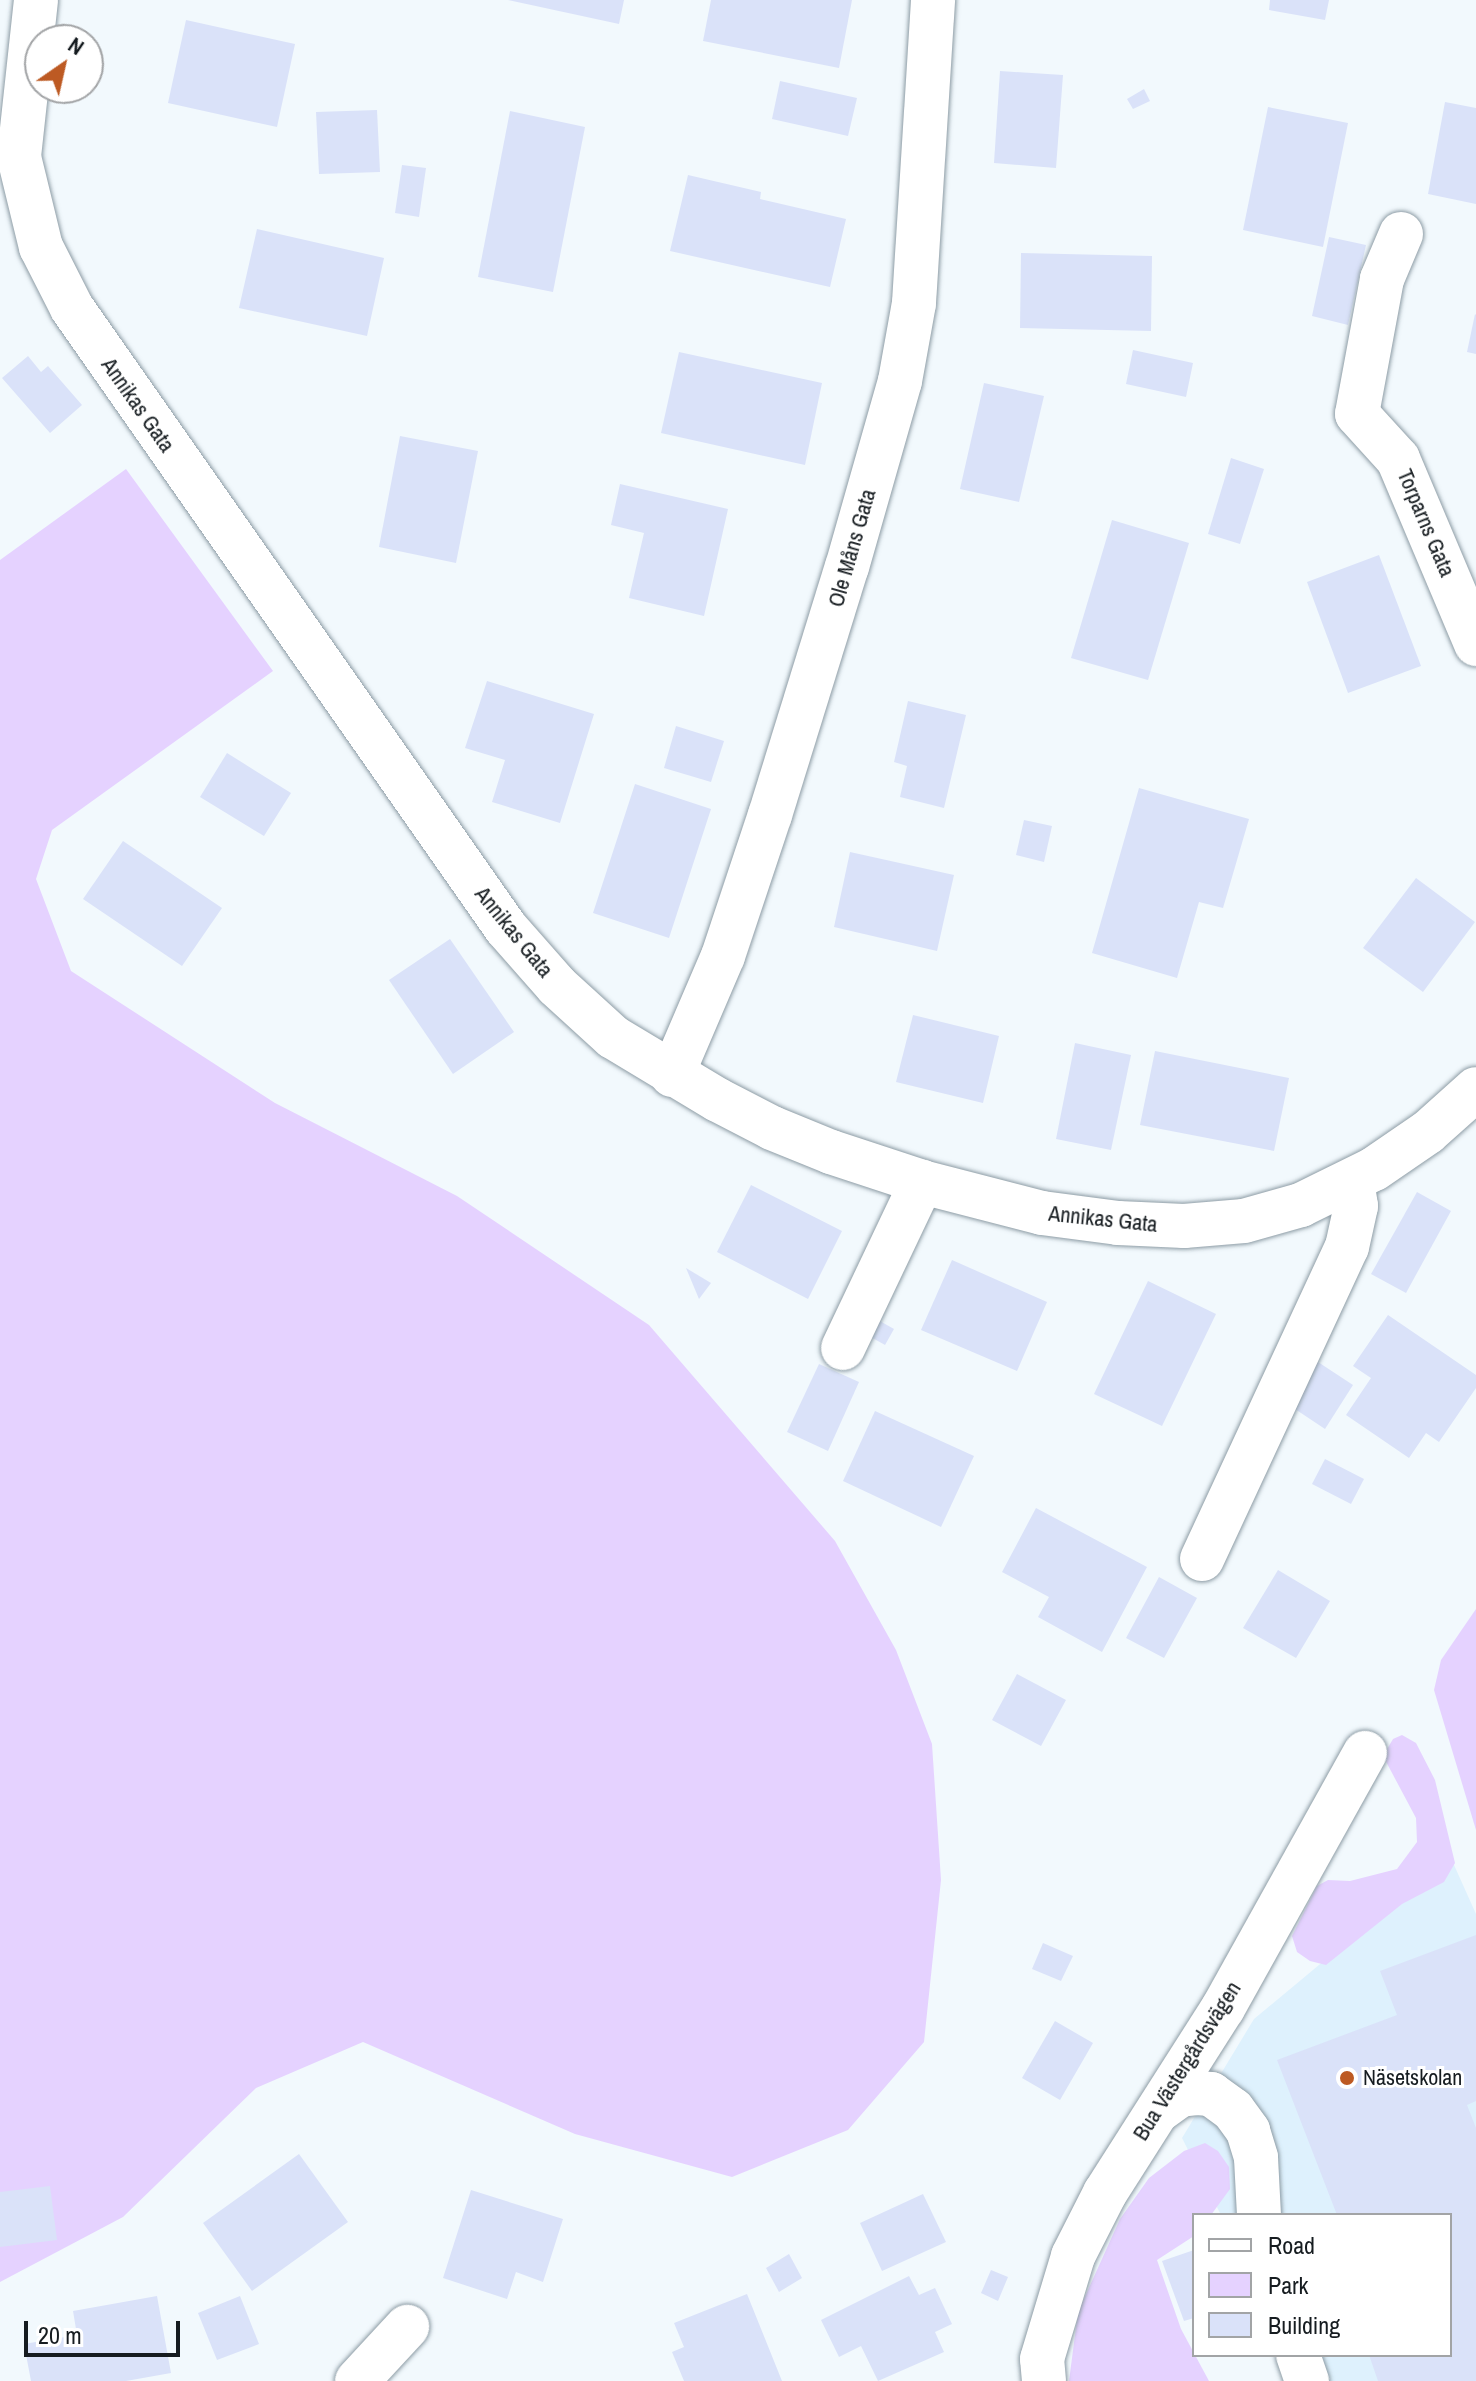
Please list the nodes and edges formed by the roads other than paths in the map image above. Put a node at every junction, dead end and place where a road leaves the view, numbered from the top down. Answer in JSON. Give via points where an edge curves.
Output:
{"nodes":[{"id":1,"x":36,"y":0,"type":"edge"},
{"id":2,"x":933,"y":0,"type":"edge"},
{"id":3,"x":1401,"y":234,"type":"dead end"},
{"id":4,"x":1476,"y":644,"type":"edge"},
{"id":5,"x":672,"y":1075,"type":"junction"},
{"id":6,"x":1476,"y":1089,"type":"edge"},
{"id":7,"x":922,"y":1182,"type":"junction"},
{"id":8,"x":1352,"y":1182,"type":"junction"},
{"id":9,"x":843,"y":1348,"type":"dead end"},
{"id":10,"x":1202,"y":1559,"type":"dead end"},
{"id":11,"x":1365,"y":1753,"type":"dead end"},
{"id":12,"x":1158,"y":2111,"type":"junction"},
{"id":13,"x":1259,"y":2213,"type":"edge"},
{"id":14,"x":407,"y":2327,"type":"dead end"},
{"id":15,"x":1299,"y":2357,"type":"edge"},
{"id":16,"x":357,"y":2381,"type":"edge"},
{"id":17,"x":1044,"y":2381,"type":"edge"},
{"id":18,"x":1307,"y":2381,"type":"edge"}],
"edges":[{"from":1,"to":5,"type":"street","name":"Annikas Gata","via":[[19,157],[41,247],[72,308],[506,928],[557,986],[613,1037]]},
{"from":2,"to":5,"type":"street","name":"Ole Måns Gata","via":[[914,303],[900,381],[770,815],[723,956]]},
{"from":3,"to":4,"type":"street","name":"Torparns Gata","via":[[1382,279],[1357,414],[1398,459]]},
{"from":5,"to":7,"type":"street","name":"Annikas Gata","via":[[772,1128]]},
{"from":6,"to":8,"type":"street","name":"Annikas Gata","via":[[1428,1132]]},
{"from":7,"to":8,"type":"street","name":"Annikas Gata","via":[[1042,1213],[1184,1226],[1244,1221],[1301,1205]]},
{"from":7,"to":9,"type":"street"},
{"from":8,"to":10,"type":"street","via":[[1356,1206],[1347,1247]]},
{"from":11,"to":12,"type":"street","name":"Bua Västergårdsvägen","via":[[1223,2008]]},
{"from":12,"to":13,"type":"street","via":[[1180,2095],[1196,2093],[1211,2094],[1233,2110],[1248,2131],[1256,2158]]},
{"from":12,"to":17,"type":"street","name":"Bua Västergårdsvägen","via":[[1105,2193],[1073,2256],[1042,2359]]},
{"from":14,"to":16,"type":"street"},
{"from":15,"to":18,"type":"street"}]}
